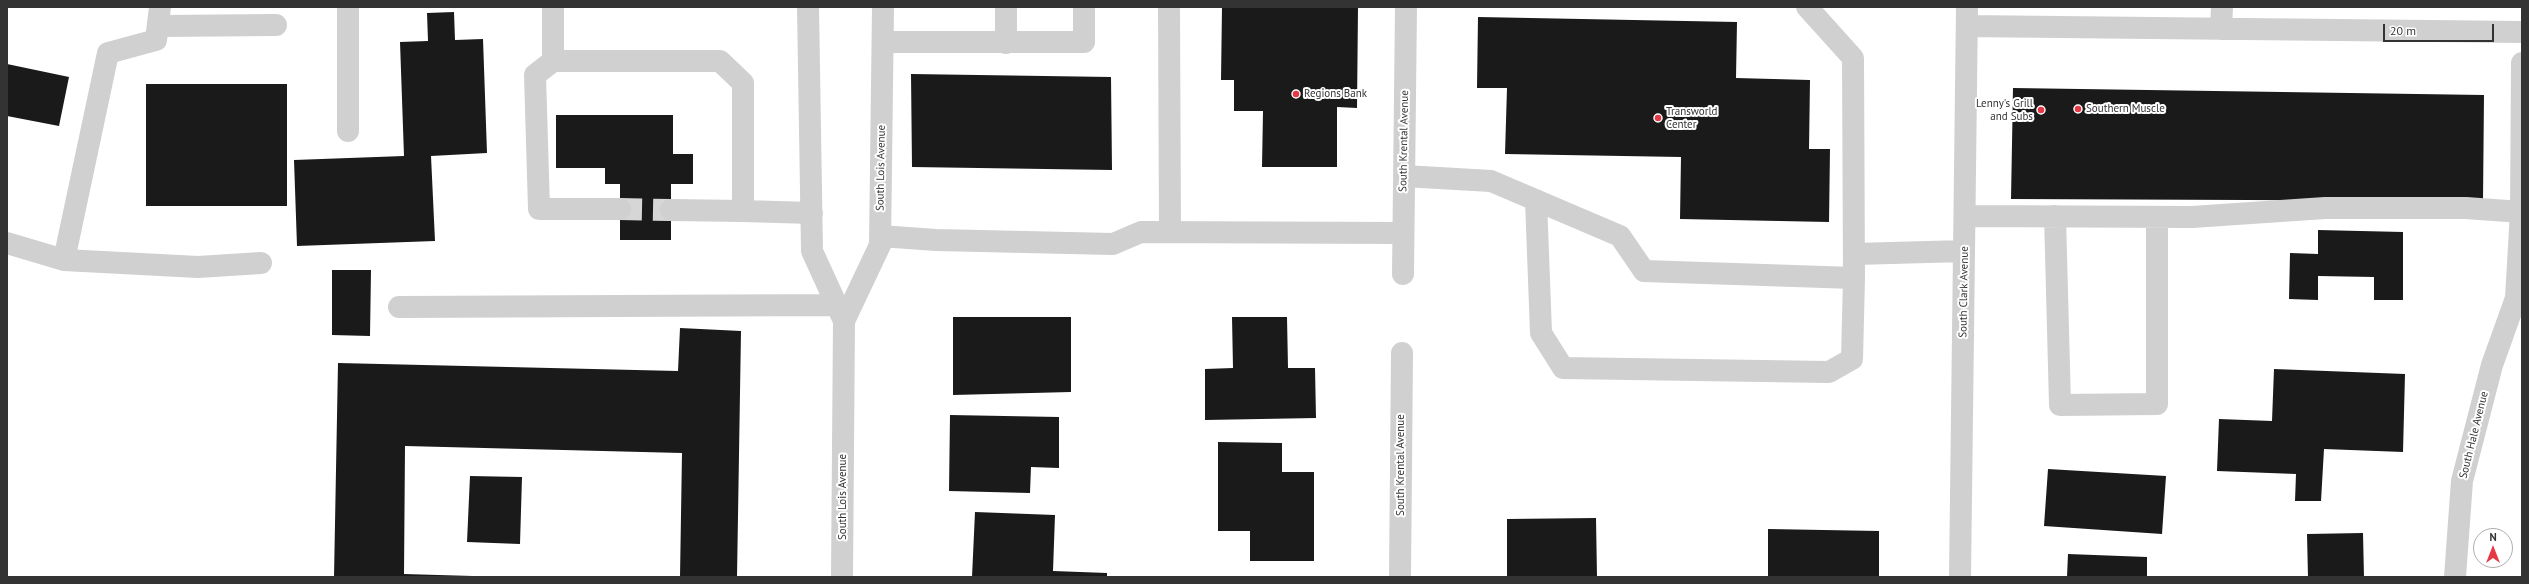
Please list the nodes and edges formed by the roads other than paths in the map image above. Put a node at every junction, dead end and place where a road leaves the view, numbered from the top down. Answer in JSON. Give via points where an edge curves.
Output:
{"nodes":[{"id":1,"x":348,"y":7,"type":"edge"},
{"id":2,"x":553,"y":7,"type":"edge"},
{"id":3,"x":808,"y":7,"type":"edge"},
{"id":4,"x":883,"y":7,"type":"edge"},
{"id":5,"x":1006,"y":7,"type":"edge"},
{"id":6,"x":1084,"y":7,"type":"edge"},
{"id":7,"x":1169,"y":7,"type":"edge"},
{"id":8,"x":1406,"y":7,"type":"edge"},
{"id":9,"x":1807,"y":7,"type":"edge"},
{"id":10,"x":2222,"y":7,"type":"edge"},
{"id":11,"x":160,"y":16,"type":"edge"},
{"id":12,"x":1967,"y":16,"type":"edge"},
{"id":13,"x":276,"y":25,"type":"dead end"},
{"id":14,"x":2221,"y":29,"type":"junction"},
{"id":15,"x":2522,"y":32,"type":"edge"},
{"id":16,"x":883,"y":42,"type":"junction"},
{"id":17,"x":1006,"y":43,"type":"junction"},
{"id":18,"x":553,"y":61,"type":"junction"},
{"id":19,"x":2522,"y":63,"type":"edge"},
{"id":20,"x":348,"y":131,"type":"dead end"},
{"id":21,"x":2522,"y":143,"type":"edge"},
{"id":22,"x":1404,"y":176,"type":"junction"},
{"id":23,"x":1536,"y":200,"type":"junction"},
{"id":24,"x":620,"y":209,"type":"tunnel mouth"},
{"id":25,"x":671,"y":210,"type":"tunnel mouth"},
{"id":26,"x":743,"y":211,"type":"junction"},
{"id":27,"x":2521,"y":212,"type":"junction"},
{"id":28,"x":812,"y":213,"type":"junction"},
{"id":29,"x":1965,"y":216,"type":"junction"},
{"id":30,"x":2055,"y":216,"type":"junction"},
{"id":31,"x":2156,"y":217,"type":"junction"},
{"id":32,"x":1170,"y":232,"type":"junction"},
{"id":33,"x":1403,"y":233,"type":"junction"},
{"id":34,"x":880,"y":236,"type":"junction"},
{"id":35,"x":7,"y":243,"type":"edge"},
{"id":36,"x":1964,"y":251,"type":"junction"},
{"id":37,"x":1856,"y":254,"type":"junction"},
{"id":38,"x":64,"y":260,"type":"junction"},
{"id":39,"x":260,"y":263,"type":"dead end"},
{"id":40,"x":1403,"y":274,"type":"dead end"},
{"id":41,"x":1854,"y":278,"type":"junction"},
{"id":42,"x":2519,"y":306,"type":"edge"},
{"id":43,"x":399,"y":307,"type":"dead end"},
{"id":44,"x":840,"y":313,"type":"junction"},
{"id":45,"x":1402,"y":353,"type":"dead end"},
{"id":46,"x":842,"y":577,"type":"edge"},
{"id":47,"x":1400,"y":577,"type":"edge"},
{"id":48,"x":1960,"y":577,"type":"edge"},
{"id":49,"x":2455,"y":577,"type":"edge"}],
"edges":[{"from":1,"to":20,"type":"street"},
{"from":2,"to":18,"type":"street"},
{"from":3,"to":28,"type":"street","name":"South Lois Avenue"},
{"from":4,"to":16,"type":"street","name":"South Lois Avenue"},
{"from":5,"to":17,"type":"street"},
{"from":6,"to":17,"type":"street","via":[[1084,42]]},
{"from":7,"to":32,"type":"street"},
{"from":8,"to":22,"type":"street","name":"South Krental Avenue"},
{"from":9,"to":37,"type":"street","via":[[1853,58]]},
{"from":10,"to":14,"type":"street"},
{"from":11,"to":13,"type":"street"},
{"from":11,"to":38,"type":"street","via":[[156,40],[108,53]]},
{"from":12,"to":14,"type":"street"},
{"from":12,"to":29,"type":"street","name":"South Clark Avenue"},
{"from":14,"to":15,"type":"street"},
{"from":16,"to":17,"type":"street"},
{"from":16,"to":34,"type":"street","name":"South Lois Avenue"},
{"from":18,"to":24,"type":"street","via":[[535,75],[539,209]]},
{"from":18,"to":26,"type":"street","via":[[720,61],[743,83]]},
{"from":19,"to":21,"type":"street","name":"South Hale Avenue"},
{"from":21,"to":27,"type":"street","name":"South Hale Avenue"},
{"from":22,"to":23,"type":"street","via":[[1491,181]]},
{"from":22,"to":33,"type":"street","name":"South Krental Avenue"},
{"from":23,"to":41,"type":"street","via":[[1620,236],[1644,271]]},
{"from":23,"to":41,"type":"street","via":[[1541,333],[1563,368],[1829,372],[1852,359]]},
{"from":25,"to":26,"type":"street"},
{"from":26,"to":28,"type":"street"},
{"from":27,"to":31,"type":"street","via":[[2466,208],[2325,208],[2192,218]]},
{"from":27,"to":42,"type":"street","name":"South Hale Avenue"},
{"from":28,"to":44,"type":"street","name":"South Lois Avenue","via":[[812,251]]},
{"from":29,"to":30,"type":"street"},
{"from":29,"to":36,"type":"street","name":"South Clark Avenue"},
{"from":30,"to":31,"type":"street"},
{"from":30,"to":31,"type":"street","via":[[2060,405],[2157,404]]},
{"from":32,"to":33,"type":"street"},
{"from":32,"to":34,"type":"street","via":[[1141,232],[1113,244],[936,240]]},
{"from":33,"to":40,"type":"street","name":"South Krental Avenue"},
{"from":34,"to":44,"type":"street","name":"South Lois Avenue","via":[[880,245]]},
{"from":35,"to":38,"type":"street"},
{"from":36,"to":37,"type":"street"},
{"from":36,"to":48,"type":"street","name":"South Clark Avenue"},
{"from":37,"to":41,"type":"street"},
{"from":38,"to":39,"type":"street","via":[[198,266]]},
{"from":42,"to":49,"type":"street","name":"South Hale Avenue","via":[[2492,365],[2462,481]]},
{"from":43,"to":44,"type":"street"},
{"from":44,"to":46,"type":"street","name":"South Lois Avenue"},
{"from":45,"to":47,"type":"street","name":"South Krental Avenue"}]}
